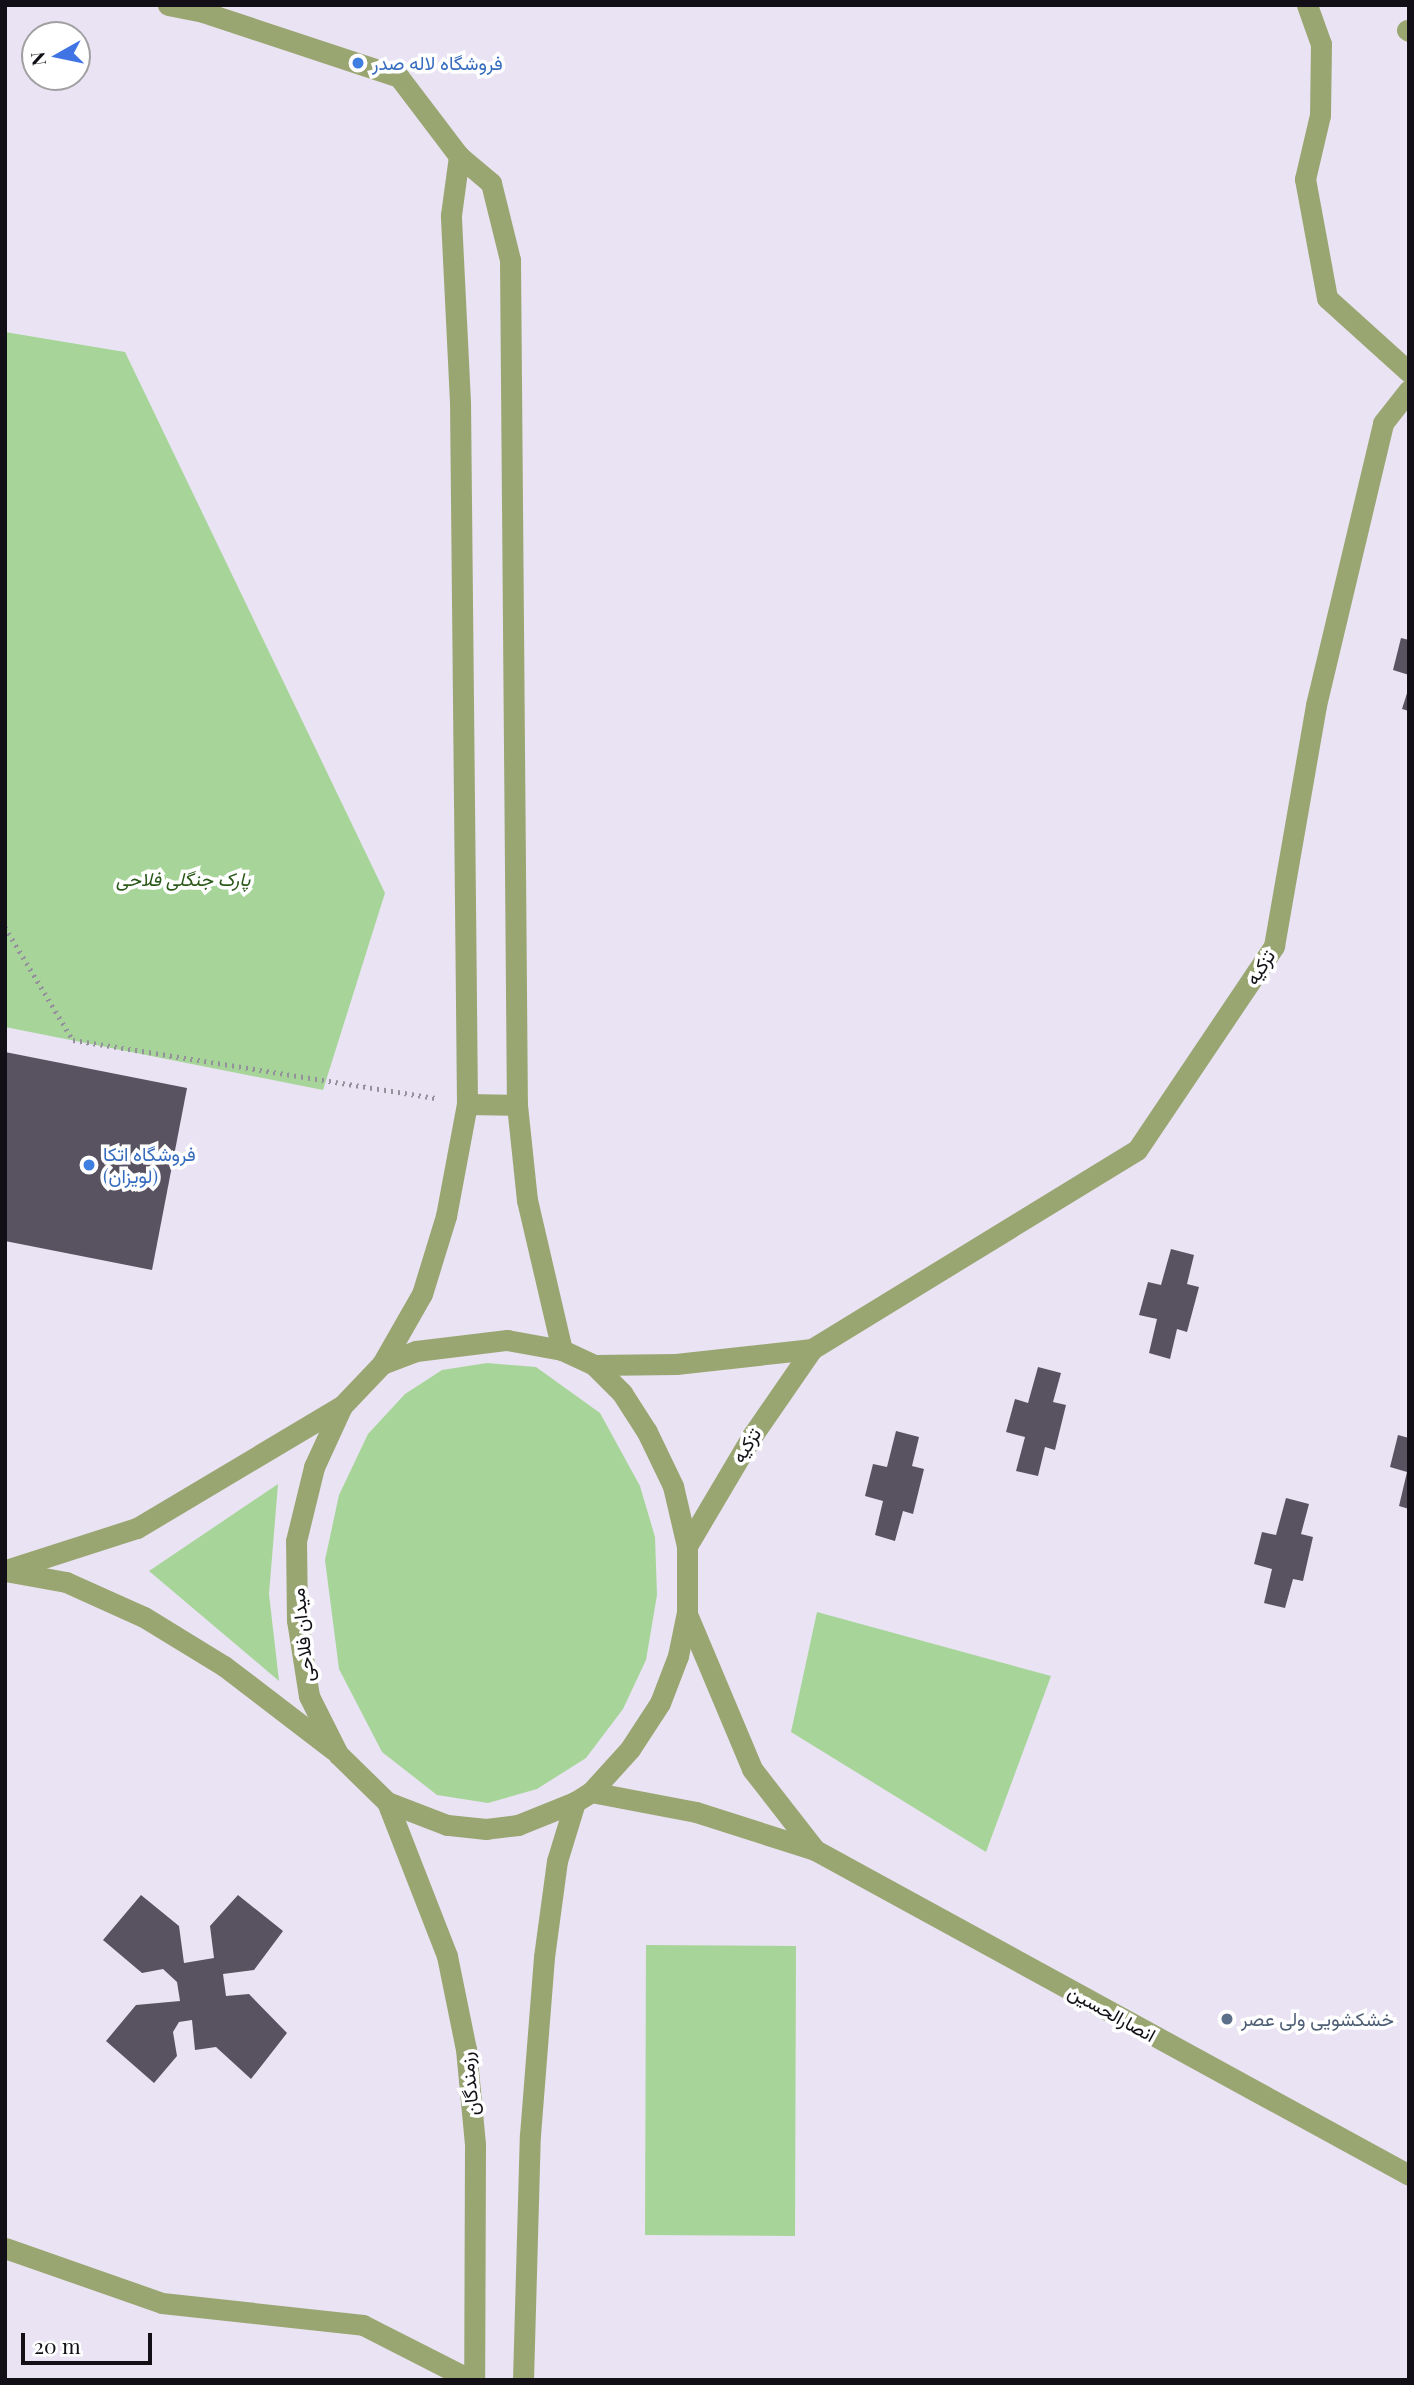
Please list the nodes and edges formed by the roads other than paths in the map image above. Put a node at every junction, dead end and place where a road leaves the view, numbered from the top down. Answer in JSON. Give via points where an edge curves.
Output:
{"nodes":[{"id":1,"x":168,"y":5,"type":"edge"},
{"id":2,"x":1307,"y":5,"type":"edge"},
{"id":3,"x":459,"y":156,"type":"junction"},
{"id":4,"x":1409,"y":372,"type":"edge"},
{"id":5,"x":1409,"y":390,"type":"edge"},
{"id":6,"x":467,"y":1104,"type":"junction"},
{"id":7,"x":517,"y":1105,"type":"junction"},
{"id":8,"x":812,"y":1349,"type":"junction"},
{"id":9,"x":562,"y":1350,"type":"junction"},
{"id":10,"x":382,"y":1364,"type":"junction"},
{"id":11,"x":594,"y":1365,"type":"junction"},
{"id":12,"x":342,"y":1406,"type":"junction"},
{"id":13,"x":687,"y":1546,"type":"junction"},
{"id":14,"x":5,"y":1570,"type":"edge"},
{"id":15,"x":687,"y":1612,"type":"junction"},
{"id":16,"x":338,"y":1754,"type":"junction"},
{"id":17,"x":583,"y":1797,"type":"junction"},
{"id":18,"x":387,"y":1802,"type":"junction"},
{"id":19,"x":815,"y":1850,"type":"junction"},
{"id":20,"x":1409,"y":2175,"type":"edge"},
{"id":21,"x":5,"y":2248,"type":"edge"},
{"id":22,"x":472,"y":2380,"type":"edge"},
{"id":23,"x":523,"y":2380,"type":"edge"}],
"edges":[{"from":1,"to":3,"type":"street","via":[[203,12],[399,77]]},
{"from":2,"to":4,"type":"street","via":[[1321,44],[1320,115],[1305,179],[1327,298]]},
{"from":3,"to":6,"type":"street","via":[[451,215],[460,402]]},
{"from":3,"to":7,"type":"street","via":[[491,183],[510,260]]},
{"from":5,"to":8,"type":"street","name":"تزکیه","via":[[1383,423],[1316,705],[1275,946],[1137,1150]]},
{"from":6,"to":7,"type":"street"},
{"from":6,"to":10,"type":"street","via":[[446,1216],[422,1294]]},
{"from":7,"to":9,"type":"street","via":[[527,1200]]},
{"from":8,"to":11,"type":"street","name":"تزکیه","via":[[676,1364]]},
{"from":8,"to":13,"type":"street","name":"تزکیه","via":[[751,1436]]},
{"from":9,"to":10,"type":"street","name":"میدان فلاحی","via":[[507,1340],[463,1343],[416,1351]]},
{"from":9,"to":11,"type":"street","name":"میدان فلاحی"},
{"from":10,"to":12,"type":"street","name":"میدان فلاحی"},
{"from":11,"to":13,"type":"street","name":"میدان فلاحی","via":[[622,1393],[647,1432],[673,1486]]},
{"from":12,"to":14,"type":"street","via":[[137,1528]]},
{"from":12,"to":16,"type":"street","name":"میدان فلاحی","via":[[314,1467],[296,1541],[297,1620],[309,1696]]},
{"from":13,"to":15,"type":"street","name":"میدان فلاحی"},
{"from":14,"to":16,"type":"street","via":[[66,1582],[144,1617],[224,1666]]},
{"from":15,"to":17,"type":"street","name":"میدان فلاحی","via":[[678,1656],[660,1703],[630,1749]]},
{"from":15,"to":19,"type":"street","via":[[752,1769]]},
{"from":16,"to":18,"type":"street","name":"میدان فلاحی"},
{"from":17,"to":18,"type":"street","name":"میدان فلاحی","via":[[518,1825],[486,1829],[447,1825]]},
{"from":17,"to":19,"type":"street","via":[[695,1812]]},
{"from":17,"to":23,"type":"street","via":[[557,1861],[544,1957],[530,2134]]},
{"from":18,"to":22,"type":"street","name":"رزمندگان","via":[[447,1956],[466,2049],[475,2145]]},
{"from":19,"to":20,"type":"street","name":"انصارالحسین"},
{"from":21,"to":22,"type":"street","via":[[162,2303],[363,2325]]}]}
